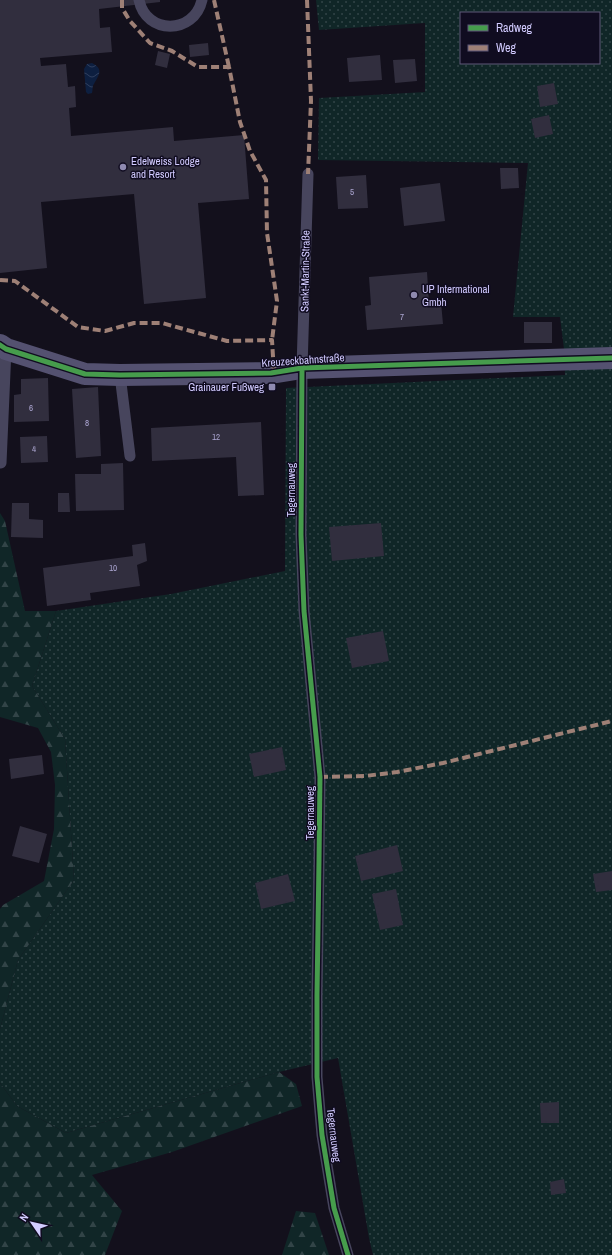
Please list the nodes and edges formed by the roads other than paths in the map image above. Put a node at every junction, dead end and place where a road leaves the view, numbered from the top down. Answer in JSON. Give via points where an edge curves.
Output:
{"nodes":[{"id":1,"x":139,"y":0,"type":"edge"},
{"id":2,"x":202,"y":0,"type":"edge"},
{"id":3,"x":308,"y":174,"type":"dead end"},
{"id":4,"x":3,"y":347,"type":"edge"},
{"id":5,"x":612,"y":358,"type":"edge"},
{"id":6,"x":302,"y":368,"type":"junction"},
{"id":7,"x":120,"y":375,"type":"junction"},
{"id":8,"x":130,"y":456,"type":"dead end"},
{"id":9,"x":2,"y":463,"type":"dead end"},
{"id":10,"x":348,"y":1255,"type":"edge"}],
"edges":[{"from":1,"to":2,"type":"lane","via":[[145,15],[153,22],[164,26],[186,23],[195,16]]},
{"from":3,"to":6,"type":"lane","name":"Sankt-Martin-Straße"},
{"from":4,"to":7,"type":"street","name":"Kreuzeckbahnstraße","via":[[85,374]]},
{"from":4,"to":9,"type":"lane"},
{"from":5,"to":6,"type":"street","name":"Kreuzeckbahnstraße"},
{"from":6,"to":7,"type":"street","name":"Kreuzeckbahnstraße","via":[[271,373]]},
{"from":6,"to":10,"type":"lane","name":"Tegernauweg","via":[[301,535],[304,611],[320,777],[318,1077],[322,1135],[334,1208]]},
{"from":7,"to":8,"type":"lane"}]}
